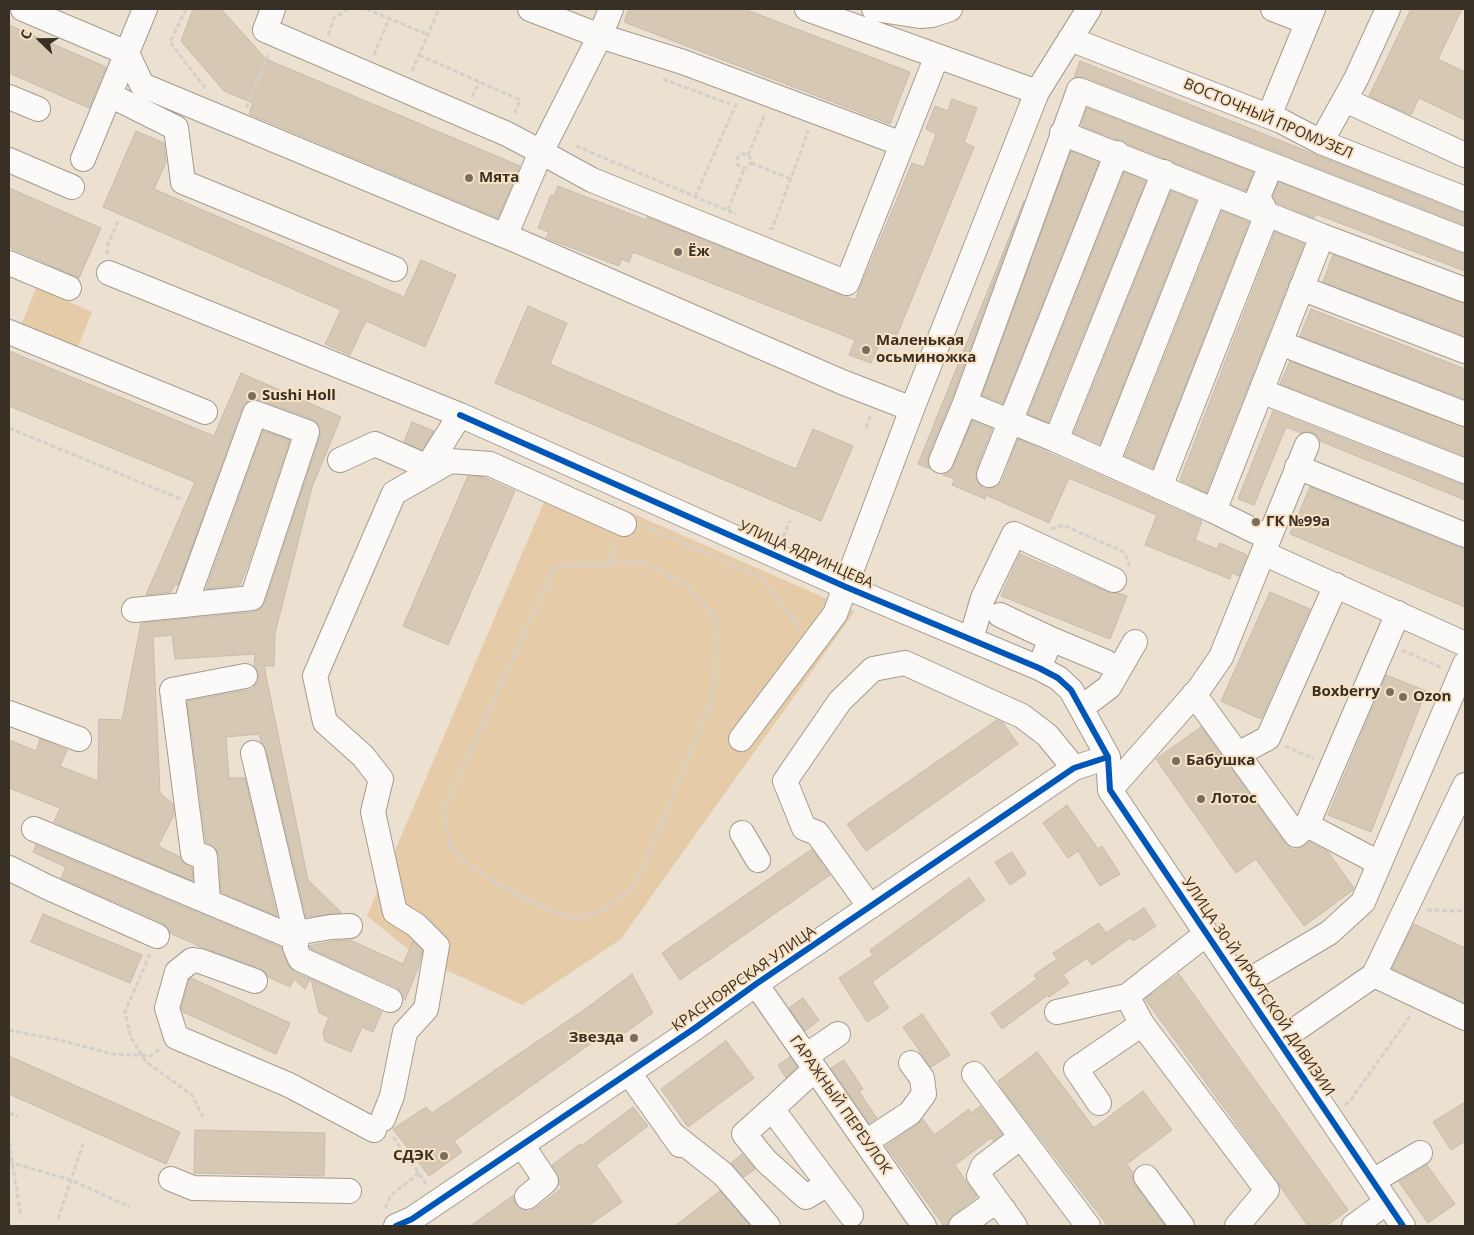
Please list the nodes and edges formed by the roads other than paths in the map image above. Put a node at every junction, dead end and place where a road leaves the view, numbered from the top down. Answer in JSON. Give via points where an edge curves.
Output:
{"nodes":[{"id":1,"x":23,"y":9,"type":"edge"},
{"id":2,"x":145,"y":9,"type":"edge"},
{"id":3,"x":273,"y":9,"type":"edge"},
{"id":4,"x":530,"y":9,"type":"edge"},
{"id":5,"x":611,"y":9,"type":"edge"},
{"id":6,"x":807,"y":9,"type":"edge"},
{"id":7,"x":874,"y":9,"type":"edge"},
{"id":8,"x":950,"y":9,"type":"edge"},
{"id":9,"x":1089,"y":9,"type":"edge"},
{"id":10,"x":1273,"y":9,"type":"edge"},
{"id":11,"x":1388,"y":9,"type":"edge"},
{"id":12,"x":1310,"y":16,"type":"edge"},
{"id":13,"x":600,"y":36,"type":"junction"},
{"id":14,"x":1070,"y":39,"type":"junction"},
{"id":15,"x":127,"y":54,"type":"junction"},
{"id":16,"x":937,"y":56,"type":"junction"},
{"id":17,"x":1037,"y":92,"type":"junction"},
{"id":18,"x":110,"y":94,"type":"junction"},
{"id":19,"x":9,"y":97,"type":"edge"},
{"id":20,"x":1345,"y":100,"type":"junction"},
{"id":21,"x":38,"y":109,"type":"dead end"},
{"id":22,"x":1269,"y":116,"type":"junction"},
{"id":23,"x":1062,"y":133,"type":"junction"},
{"id":24,"x":1321,"y":142,"type":"junction"},
{"id":25,"x":546,"y":143,"type":"junction"},
{"id":26,"x":902,"y":144,"type":"junction"},
{"id":27,"x":1117,"y":153,"type":"junction"},
{"id":28,"x":1465,"y":155,"type":"edge"},
{"id":29,"x":83,"y":159,"type":"dead end"},
{"id":30,"x":9,"y":160,"type":"edge"},
{"id":31,"x":1271,"y":166,"type":"junction"},
{"id":32,"x":1164,"y":172,"type":"junction"},
{"id":33,"x":72,"y":188,"type":"dead end"},
{"id":34,"x":1214,"y":193,"type":"junction"},
{"id":35,"x":1465,"y":199,"type":"edge"},
{"id":36,"x":1267,"y":214,"type":"junction"},
{"id":37,"x":497,"y":232,"type":"junction"},
{"id":38,"x":1322,"y":236,"type":"junction"},
{"id":39,"x":1465,"y":240,"type":"edge"},
{"id":40,"x":9,"y":263,"type":"edge"},
{"id":41,"x":395,"y":269,"type":"dead end"},
{"id":42,"x":109,"y":273,"type":"road end"},
{"id":43,"x":70,"y":288,"type":"dead end"},
{"id":44,"x":1302,"y":288,"type":"junction"},
{"id":45,"x":1465,"y":290,"type":"edge"},
{"id":46,"x":9,"y":332,"type":"edge"},
{"id":47,"x":1280,"y":343,"type":"junction"},
{"id":48,"x":1465,"y":351,"type":"edge"},
{"id":49,"x":1261,"y":391,"type":"junction"},
{"id":50,"x":965,"y":403,"type":"junction"},
{"id":51,"x":912,"y":409,"type":"junction"},
{"id":52,"x":205,"y":412,"type":"dead end"},
{"id":53,"x":1465,"y":414,"type":"edge"},
{"id":54,"x":460,"y":415,"type":"junction"},
{"id":55,"x":1011,"y":422,"type":"junction"},
{"id":56,"x":1056,"y":440,"type":"junction"},
{"id":57,"x":1307,"y":444,"type":"dead end"},
{"id":58,"x":340,"y":460,"type":"dead end"},
{"id":59,"x":941,"y":461,"type":"dead end"},
{"id":60,"x":1107,"y":464,"type":"junction"},
{"id":61,"x":1298,"y":467,"type":"junction"},
{"id":62,"x":1465,"y":472,"type":"edge"},
{"id":63,"x":989,"y":475,"type":"dead end"},
{"id":64,"x":1160,"y":486,"type":"junction"},
{"id":65,"x":1214,"y":511,"type":"junction"},
{"id":66,"x":624,"y":524,"type":"road end"},
{"id":67,"x":1465,"y":536,"type":"edge"},
{"id":68,"x":1266,"y":545,"type":"junction"},
{"id":69,"x":1114,"y":580,"type":"dead end"},
{"id":70,"x":1336,"y":585,"type":"junction"},
{"id":71,"x":846,"y":587,"type":"junction"},
{"id":72,"x":185,"y":605,"type":"junction"},
{"id":73,"x":134,"y":610,"type":"dead end"},
{"id":74,"x":1398,"y":613,"type":"junction"},
{"id":75,"x":1000,"y":615,"type":"dead end"},
{"id":76,"x":971,"y":639,"type":"junction"},
{"id":77,"x":1051,"y":639,"type":"junction"},
{"id":78,"x":1135,"y":642,"type":"dead end"},
{"id":79,"x":1465,"y":644,"type":"edge"},
{"id":80,"x":1106,"y":662,"type":"dead end"},
{"id":81,"x":1039,"y":668,"type":"junction"},
{"id":82,"x":1463,"y":670,"type":"edge"},
{"id":83,"x":245,"y":676,"type":"dead end"},
{"id":84,"x":1194,"y":694,"type":"junction"},
{"id":85,"x":1081,"y":708,"type":"junction"},
{"id":86,"x":9,"y":714,"type":"edge"},
{"id":87,"x":79,"y":739,"type":"dead end"},
{"id":88,"x":741,"y":739,"type":"dead end"},
{"id":89,"x":253,"y":753,"type":"dead end"},
{"id":90,"x":1238,"y":754,"type":"junction"},
{"id":91,"x":1108,"y":757,"type":"junction"},
{"id":92,"x":1074,"y":768,"type":"junction"},
{"id":93,"x":1465,"y":785,"type":"edge"},
{"id":94,"x":1110,"y":790,"type":"junction"},
{"id":95,"x":1307,"y":825,"type":"junction"},
{"id":96,"x":34,"y":829,"type":"dead end"},
{"id":97,"x":742,"y":833,"type":"dead end"},
{"id":98,"x":758,"y":860,"type":"dead end"},
{"id":99,"x":1379,"y":863,"type":"junction"},
{"id":100,"x":9,"y":868,"type":"edge"},
{"id":101,"x":208,"y":902,"type":"junction"},
{"id":102,"x":870,"y":907,"type":"junction"},
{"id":103,"x":350,"y":926,"type":"dead end"},
{"id":104,"x":1206,"y":934,"type":"junction"},
{"id":105,"x":157,"y":936,"type":"dead end"},
{"id":106,"x":296,"y":936,"type":"junction"},
{"id":107,"x":1374,"y":975,"type":"junction"},
{"id":108,"x":255,"y":981,"type":"dead end"},
{"id":109,"x":756,"y":984,"type":"junction"},
{"id":110,"x":1241,"y":986,"type":"junction"},
{"id":111,"x":1126,"y":996,"type":"junction"},
{"id":112,"x":390,"y":1000,"type":"dead end"},
{"id":113,"x":1057,"y":1012,"type":"dead end"},
{"id":114,"x":1465,"y":1018,"type":"edge"},
{"id":115,"x":1142,"y":1024,"type":"junction"},
{"id":116,"x":838,"y":1034,"type":"dead end"},
{"id":117,"x":1279,"y":1041,"type":"junction"},
{"id":118,"x":810,"y":1062,"type":"junction"},
{"id":119,"x":911,"y":1063,"type":"dead end"},
{"id":120,"x":629,"y":1073,"type":"junction"},
{"id":121,"x":974,"y":1074,"type":"dead end"},
{"id":122,"x":1099,"y":1103,"type":"dead end"},
{"id":123,"x":772,"y":1109,"type":"junction"},
{"id":124,"x":671,"y":1133,"type":"junction"},
{"id":125,"x":1021,"y":1137,"type":"junction"},
{"id":126,"x":866,"y":1142,"type":"junction"},
{"id":127,"x":522,"y":1145,"type":"junction"},
{"id":128,"x":1420,"y":1153,"type":"dead end"},
{"id":129,"x":697,"y":1170,"type":"dead end"},
{"id":130,"x":1146,"y":1177,"type":"dead end"},
{"id":131,"x":171,"y":1179,"type":"dead end"},
{"id":132,"x":1373,"y":1181,"type":"junction"},
{"id":133,"x":828,"y":1184,"type":"junction"},
{"id":134,"x":349,"y":1191,"type":"dead end"},
{"id":135,"x":527,"y":1198,"type":"dead end"},
{"id":136,"x":1387,"y":1202,"type":"junction"},
{"id":137,"x":851,"y":1215,"type":"dead end"},
{"id":138,"x":1010,"y":1218,"type":"edge"},
{"id":139,"x":388,"y":1221,"type":"edge"},
{"id":140,"x":768,"y":1226,"type":"edge"},
{"id":141,"x":924,"y":1226,"type":"edge"},
{"id":142,"x":961,"y":1226,"type":"edge"},
{"id":143,"x":1088,"y":1226,"type":"edge"},
{"id":144,"x":1182,"y":1226,"type":"edge"},
{"id":145,"x":1237,"y":1226,"type":"edge"},
{"id":146,"x":1354,"y":1226,"type":"edge"},
{"id":147,"x":1403,"y":1226,"type":"edge"}],
"edges":[{"from":1,"to":15,"type":"street"},
{"from":2,"to":15,"type":"street"},
{"from":3,"to":25,"type":"street","via":[[265,30],[507,134]]},
{"from":4,"to":13,"type":"street"},
{"from":5,"to":13,"type":"street"},
{"from":6,"to":16,"type":"street"},
{"from":7,"to":8,"type":"street","via":[[920,16]]},
{"from":9,"to":14,"type":"street"},
{"from":10,"to":12,"type":"street"},
{"from":11,"to":20,"type":"street"},
{"from":12,"to":22,"type":"street"},
{"from":13,"to":25,"type":"street"},
{"from":13,"to":26,"type":"street","via":[[746,84]]},
{"from":14,"to":17,"type":"street"},
{"from":14,"to":22,"type":"street","name":"ВОСТОЧНЫЙ ПРОМУЗЕЛ"},
{"from":15,"to":18,"type":"street"},
{"from":15,"to":37,"type":"street","via":[[142,85]]},
{"from":16,"to":17,"type":"street"},
{"from":16,"to":26,"type":"street"},
{"from":17,"to":51,"type":"street"},
{"from":18,"to":29,"type":"street"},
{"from":18,"to":41,"type":"street","via":[[176,128],[183,182]]},
{"from":19,"to":21,"type":"street"},
{"from":20,"to":24,"type":"street"},
{"from":20,"to":28,"type":"street"},
{"from":22,"to":24,"type":"street","name":"ВОСТОЧНЫЙ ПРОМУЗЕЛ"},
{"from":23,"to":27,"type":"street"},
{"from":23,"to":31,"type":"street","via":[[1079,90]]},
{"from":23,"to":50,"type":"street"},
{"from":24,"to":35,"type":"street","name":"ВОСТОЧНЫЙ ПРОМУЗЕЛ"},
{"from":25,"to":26,"type":"street","via":[[592,180],[686,218],[724,221],[847,283]]},
{"from":25,"to":37,"type":"street","via":[[505,236]]},
{"from":27,"to":32,"type":"street"},
{"from":27,"to":55,"type":"street"},
{"from":30,"to":33,"type":"street"},
{"from":31,"to":36,"type":"street","via":[[1258,197]]},
{"from":31,"to":39,"type":"street"},
{"from":32,"to":34,"type":"street"},
{"from":32,"to":56,"type":"street"},
{"from":34,"to":36,"type":"street"},
{"from":34,"to":60,"type":"street"},
{"from":36,"to":38,"type":"street"},
{"from":36,"to":64,"type":"street"},
{"from":37,"to":51,"type":"street","via":[[842,382]]},
{"from":38,"to":44,"type":"street"},
{"from":38,"to":45,"type":"street"},
{"from":40,"to":43,"type":"street"},
{"from":42,"to":54,"type":"street","name":"УЛИЦА ЯДРИНЦЕВА"},
{"from":44,"to":47,"type":"street"},
{"from":44,"to":48,"type":"street"},
{"from":46,"to":52,"type":"street"},
{"from":47,"to":49,"type":"street"},
{"from":47,"to":53,"type":"street"},
{"from":49,"to":62,"type":"street"},
{"from":49,"to":65,"type":"street"},
{"from":50,"to":55,"type":"street"},
{"from":50,"to":59,"type":"street"},
{"from":51,"to":71,"type":"street"},
{"from":54,"to":58,"type":"street","via":[[431,461],[423,465],[375,444]]},
{"from":54,"to":71,"type":"street","name":"УЛИЦА ЯДРИНЦЕВА"},
{"from":55,"to":56,"type":"street"},
{"from":55,"to":63,"type":"street"},
{"from":56,"to":60,"type":"street"},
{"from":57,"to":61,"type":"street"},
{"from":60,"to":64,"type":"street"},
{"from":61,"to":67,"type":"street"},
{"from":61,"to":68,"type":"street"},
{"from":64,"to":65,"type":"street"},
{"from":65,"to":68,"type":"street"},
{"from":66,"to":108,"type":"street","via":[[490,464],[450,460],[394,493],[315,676],[325,722],[363,756],[381,779],[373,812],[395,912],[416,925],[437,946],[426,1009],[405,1032],[392,1096],[380,1122],[176,1038],[166,1008],[177,972],[192,960]]},
{"from":68,"to":70,"type":"street"},
{"from":68,"to":84,"type":"street","via":[[1221,657]]},
{"from":69,"to":76,"type":"street","via":[[1014,534],[983,598]]},
{"from":70,"to":74,"type":"street"},
{"from":70,"to":90,"type":"street","via":[[1268,738]]},
{"from":71,"to":76,"type":"street","name":"УЛИЦА ЯДРИНЦЕВА"},
{"from":71,"to":88,"type":"street","via":[[835,614]]},
{"from":72,"to":72,"type":"street","via":[[252,598],[307,432],[255,413]]},
{"from":72,"to":73,"type":"street"},
{"from":74,"to":79,"type":"street"},
{"from":74,"to":95,"type":"street"},
{"from":75,"to":77,"type":"street"},
{"from":76,"to":81,"type":"street","name":"УЛИЦА ЯДРИНЦЕВА"},
{"from":77,"to":80,"type":"street"},
{"from":77,"to":81,"type":"street"},
{"from":78,"to":85,"type":"street","via":[[1109,688]]},
{"from":81,"to":85,"type":"street","name":"УЛИЦА ЯДРИНЦЕВА","via":[[1058,678],[1071,690]]},
{"from":82,"to":99,"type":"street"},
{"from":83,"to":101,"type":"street","via":[[172,690],[193,853],[205,857]]},
{"from":84,"to":90,"type":"street"},
{"from":84,"to":94,"type":"street"},
{"from":85,"to":91,"type":"street","name":"УЛИЦА ЯДРИНЦЕВА"},
{"from":86,"to":87,"type":"street"},
{"from":89,"to":106,"type":"street"},
{"from":90,"to":95,"type":"street","via":[[1296,835]]},
{"from":91,"to":92,"type":"street","name":"КРАСНОЯРСКАЯ УЛИЦА"},
{"from":91,"to":94,"type":"street"},
{"from":92,"to":102,"type":"street","name":"КРАСНОЯРСКАЯ УЛИЦА"},
{"from":92,"to":102,"type":"street","via":[[1047,735],[1022,716],[904,663],[873,670],[840,701],[785,781],[804,828],[817,833]]},
{"from":93,"to":107,"type":"street"},
{"from":94,"to":104,"type":"street","name":"УЛИЦА 30-Й ИРКУТСКОЙ ДИВИЗИИ"},
{"from":95,"to":99,"type":"street"},
{"from":96,"to":101,"type":"street"},
{"from":97,"to":98,"type":"street"},
{"from":99,"to":110,"type":"street","via":[[1363,902],[1329,933]]},
{"from":100,"to":105,"type":"street"},
{"from":101,"to":106,"type":"street"},
{"from":102,"to":109,"type":"street","name":"КРАСНОЯРСКАЯ УЛИЦА"},
{"from":103,"to":106,"type":"street"},
{"from":104,"to":110,"type":"street","name":"УЛИЦА 30-Й ИРКУТСКОЙ ДИВИЗИИ"},
{"from":104,"to":111,"type":"street"},
{"from":106,"to":112,"type":"street","via":[[295,947],[300,959]]},
{"from":107,"to":114,"type":"street"},
{"from":107,"to":117,"type":"street"},
{"from":109,"to":118,"type":"street","name":"ГАРАЖНЫЙ ПЕРЕУЛОК"},
{"from":109,"to":120,"type":"street","name":"КРАСНОЯРСКАЯ УЛИЦА"},
{"from":110,"to":117,"type":"street","name":"УЛИЦА 30-Й ИРКУТСКОЙ ДИВИЗИИ"},
{"from":111,"to":113,"type":"street"},
{"from":111,"to":115,"type":"street"},
{"from":115,"to":122,"type":"street","via":[[1076,1069]]},
{"from":115,"to":145,"type":"street","via":[[1267,1190]]},
{"from":116,"to":118,"type":"street"},
{"from":117,"to":132,"type":"street","name":"УЛИЦА 30-Й ИРКУТСКОЙ ДИВИЗИИ"},
{"from":118,"to":123,"type":"street"},
{"from":118,"to":126,"type":"street","name":"ГАРАЖНЫЙ ПЕРЕУЛОК"},
{"from":119,"to":126,"type":"street","via":[[922,1078],[924,1094],[910,1113]]},
{"from":120,"to":124,"type":"street"},
{"from":120,"to":127,"type":"street","name":"КРАСНОЯРСКАЯ УЛИЦА"},
{"from":121,"to":125,"type":"street"},
{"from":123,"to":133,"type":"street"},
{"from":123,"to":133,"type":"street","via":[[744,1134],[766,1161],[806,1197]]},
{"from":124,"to":129,"type":"street"},
{"from":124,"to":140,"type":"street","via":[[723,1174]]},
{"from":125,"to":138,"type":"street","via":[[983,1166],[979,1176]]},
{"from":125,"to":143,"type":"street"},
{"from":126,"to":141,"type":"street","name":"ГАРАЖНЫЙ ПЕРЕУЛОК"},
{"from":127,"to":135,"type":"street","via":[[546,1181]]},
{"from":127,"to":139,"type":"street","name":"КРАСНОЯРСКАЯ УЛИЦА","via":[[412,1219]]},
{"from":128,"to":132,"type":"street"},
{"from":130,"to":144,"type":"street"},
{"from":131,"to":134,"type":"street","via":[[193,1188]]},
{"from":132,"to":136,"type":"street","name":"УЛИЦА 30-Й ИРКУТСКОЙ ДИВИЗИИ"},
{"from":133,"to":137,"type":"street"},
{"from":136,"to":146,"type":"street"},
{"from":136,"to":147,"type":"street","name":"УЛИЦА 30-Й ИРКУТСКОЙ ДИВИЗИИ"},
{"from":138,"to":142,"type":"street","via":[[992,1204]]}]}
